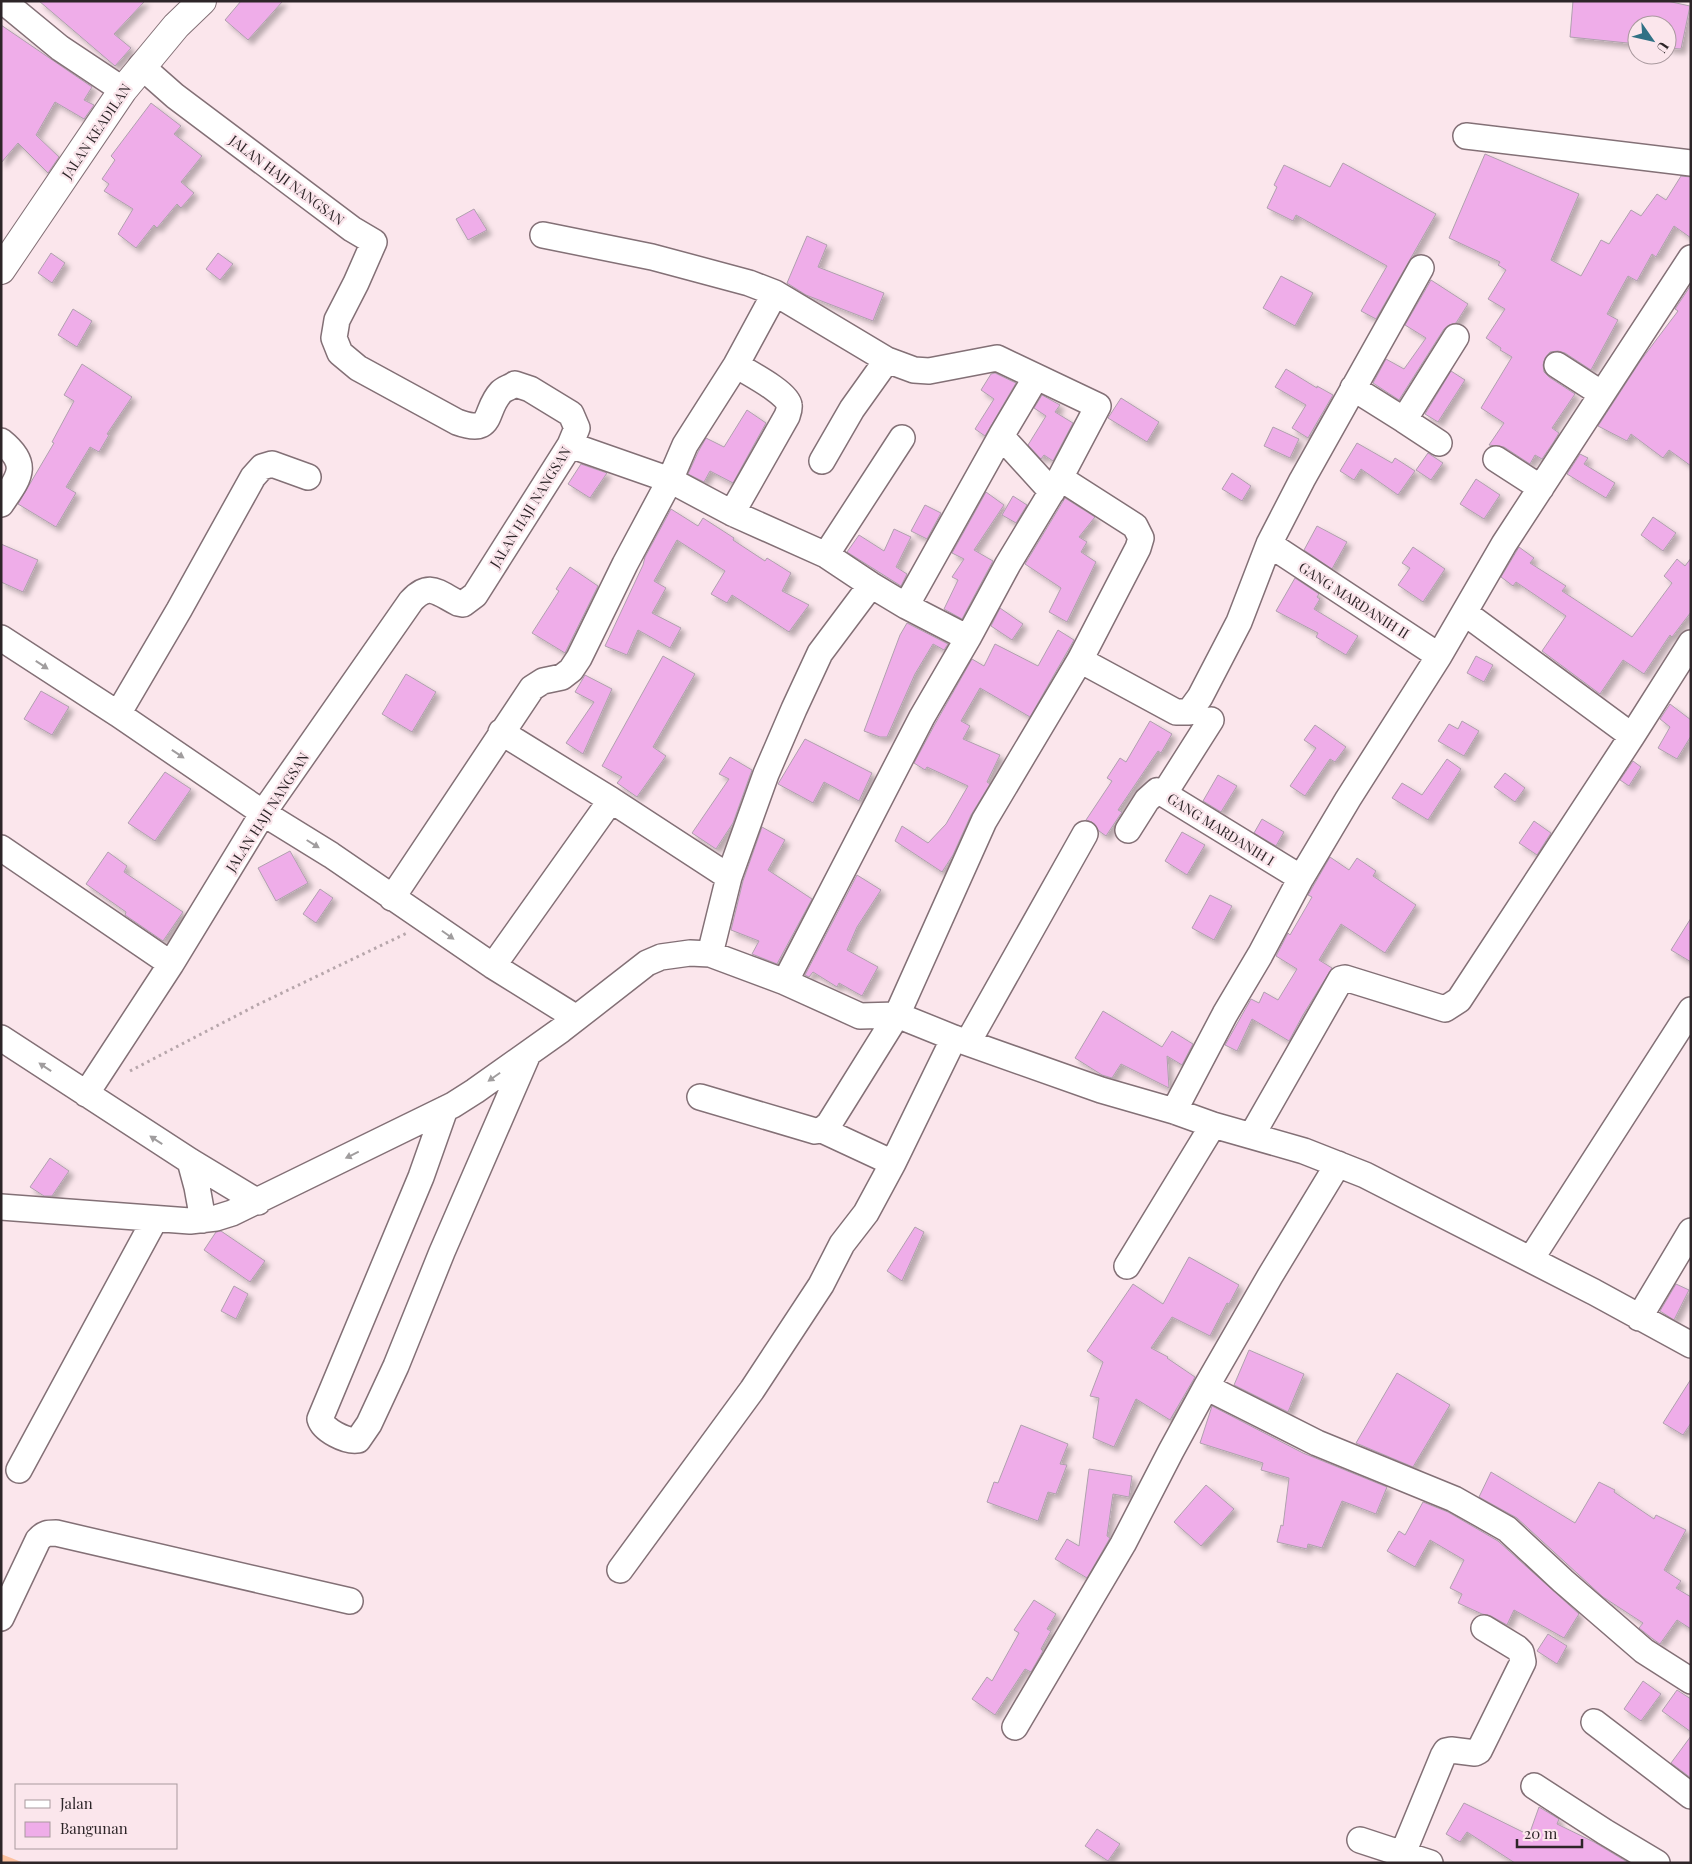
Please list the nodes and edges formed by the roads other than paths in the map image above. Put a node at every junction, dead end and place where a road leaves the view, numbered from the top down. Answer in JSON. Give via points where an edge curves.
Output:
{"nodes":[{"id":1,"x":3,"y":1,"type":"edge"},
{"id":2,"x":202,"y":1,"type":"edge"},
{"id":3,"x":141,"y":66,"type":"junction"},
{"id":4,"x":123,"y":90,"type":"junction"},
{"id":5,"x":1466,"y":136,"type":"dead end"},
{"id":6,"x":1691,"y":163,"type":"edge"},
{"id":7,"x":543,"y":235,"type":"dead end"},
{"id":8,"x":1691,"y":258,"type":"edge"},
{"id":9,"x":4,"y":259,"type":"edge"},
{"id":10,"x":1421,"y":268,"type":"dead end"},
{"id":11,"x":775,"y":293,"type":"junction"},
{"id":12,"x":1456,"y":337,"type":"dead end"},
{"id":13,"x":887,"y":360,"type":"junction"},
{"id":14,"x":736,"y":365,"type":"junction"},
{"id":15,"x":1557,"y":365,"type":"dead end"},
{"id":16,"x":1036,"y":377,"type":"junction"},
{"id":17,"x":1353,"y":388,"type":"junction"},
{"id":18,"x":1602,"y":394,"type":"junction"},
{"id":19,"x":1404,"y":420,"type":"junction"},
{"id":20,"x":1001,"y":436,"type":"junction"},
{"id":21,"x":902,"y":438,"type":"dead end"},
{"id":22,"x":1,"y":441,"type":"edge"},
{"id":23,"x":1439,"y":443,"type":"dead end"},
{"id":24,"x":570,"y":445,"type":"junction"},
{"id":25,"x":1496,"y":459,"type":"dead end"},
{"id":26,"x":822,"y":461,"type":"dead end"},
{"id":27,"x":308,"y":477,"type":"dead end"},
{"id":28,"x":670,"y":480,"type":"junction"},
{"id":29,"x":1056,"y":485,"type":"junction"},
{"id":30,"x":1541,"y":488,"type":"junction"},
{"id":31,"x":1,"y":504,"type":"edge"},
{"id":32,"x":732,"y":513,"type":"junction"},
{"id":33,"x":1269,"y":544,"type":"junction"},
{"id":34,"x":826,"y":555,"type":"junction"},
{"id":35,"x":871,"y":585,"type":"junction"},
{"id":36,"x":906,"y":606,"type":"junction"},
{"id":37,"x":1465,"y":613,"type":"junction"},
{"id":38,"x":1,"y":638,"type":"edge"},
{"id":39,"x":968,"y":638,"type":"junction"},
{"id":40,"x":1691,"y":643,"type":"edge"},
{"id":41,"x":1439,"y":656,"type":"junction"},
{"id":42,"x":1080,"y":660,"type":"junction"},
{"id":43,"x":118,"y":714,"type":"junction"},
{"id":44,"x":1212,"y":720,"type":"dead end"},
{"id":45,"x":501,"y":732,"type":"junction"},
{"id":46,"x":1632,"y":736,"type":"junction"},
{"id":47,"x":1164,"y":794,"type":"junction"},
{"id":48,"x":611,"y":800,"type":"junction"},
{"id":49,"x":263,"y":813,"type":"junction"},
{"id":50,"x":1128,"y":830,"type":"dead end"},
{"id":51,"x":1086,"y":834,"type":"dead end"},
{"id":52,"x":1,"y":848,"type":"edge"},
{"id":53,"x":729,"y":877,"type":"junction"},
{"id":54,"x":1301,"y":878,"type":"junction"},
{"id":55,"x":392,"y":898,"type":"junction"},
{"id":56,"x":710,"y":954,"type":"junction"},
{"id":57,"x":171,"y":964,"type":"junction"},
{"id":58,"x":493,"y":966,"type":"junction"},
{"id":59,"x":785,"y":982,"type":"junction"},
{"id":60,"x":1691,"y":1010,"type":"edge"},
{"id":61,"x":897,"y":1015,"type":"junction"},
{"id":62,"x":575,"y":1017,"type":"junction"},
{"id":63,"x":1,"y":1038,"type":"edge"},
{"id":64,"x":961,"y":1040,"type":"junction"},
{"id":65,"x":528,"y":1053,"type":"junction"},
{"id":66,"x":86,"y":1094,"type":"junction"},
{"id":67,"x":700,"y":1098,"type":"dead end"},
{"id":68,"x":446,"y":1109,"type":"junction"},
{"id":69,"x":1174,"y":1111,"type":"junction"},
{"id":70,"x":1212,"y":1125,"type":"junction"},
{"id":71,"x":822,"y":1130,"type":"junction"},
{"id":72,"x":1252,"y":1135,"type":"junction"},
{"id":73,"x":190,"y":1161,"type":"junction"},
{"id":74,"x":893,"y":1163,"type":"junction"},
{"id":75,"x":1338,"y":1164,"type":"junction"},
{"id":76,"x":258,"y":1202,"type":"junction"},
{"id":77,"x":1,"y":1207,"type":"edge"},
{"id":78,"x":155,"y":1219,"type":"junction"},
{"id":79,"x":203,"y":1220,"type":"junction"},
{"id":80,"x":1691,"y":1231,"type":"edge"},
{"id":81,"x":1531,"y":1259,"type":"junction"},
{"id":82,"x":1127,"y":1266,"type":"dead end"},
{"id":83,"x":1639,"y":1318,"type":"junction"},
{"id":84,"x":1691,"y":1346,"type":"edge"},
{"id":85,"x":1206,"y":1387,"type":"junction"},
{"id":86,"x":19,"y":1470,"type":"dead end"},
{"id":87,"x":620,"y":1570,"type":"dead end"},
{"id":88,"x":350,"y":1601,"type":"dead end"},
{"id":89,"x":1,"y":1618,"type":"edge"},
{"id":90,"x":1484,"y":1628,"type":"dead end"},
{"id":91,"x":1691,"y":1681,"type":"edge"},
{"id":92,"x":1594,"y":1722,"type":"dead end"},
{"id":93,"x":1015,"y":1727,"type":"dead end"},
{"id":94,"x":1534,"y":1786,"type":"dead end"},
{"id":95,"x":1691,"y":1796,"type":"edge"},
{"id":96,"x":1360,"y":1840,"type":"dead end"},
{"id":97,"x":1403,"y":1853,"type":"junction"},
{"id":98,"x":1430,"y":1863,"type":"edge"},
{"id":99,"x":1658,"y":1863,"type":"edge"}],
"edges":[{"from":1,"to":4,"type":"street","via":[[60,48]]},
{"from":2,"to":3,"type":"main road","name":"JALAN KEADILAN"},
{"from":3,"to":4,"type":"main road","name":"JALAN KEADILAN"},
{"from":3,"to":24,"type":"street","name":"JALAN HAJI NANGSAN","via":[[175,96],[352,229],[374,242],[337,320],[334,338],[340,353],[358,368],[472,428],[485,421],[501,392],[515,384],[530,389],[571,414],[577,428]]},
{"from":4,"to":9,"type":"main road","name":"JALAN KEADILAN"},
{"from":5,"to":6,"type":"street"},
{"from":7,"to":11,"type":"street","via":[[686,265]]},
{"from":8,"to":18,"type":"street"},
{"from":10,"to":17,"type":"street"},
{"from":11,"to":13,"type":"street"},
{"from":11,"to":14,"type":"street"},
{"from":12,"to":19,"type":"street"},
{"from":13,"to":16,"type":"street","via":[[914,370],[929,371],[997,358]]},
{"from":13,"to":26,"type":"street","via":[[852,409]]},
{"from":14,"to":28,"type":"street","via":[[685,445]]},
{"from":14,"to":32,"type":"street","via":[[780,393],[790,406]]},
{"from":15,"to":18,"type":"street"},
{"from":16,"to":20,"type":"street"},
{"from":16,"to":29,"type":"street","via":[[1098,406]]},
{"from":17,"to":19,"type":"street"},
{"from":17,"to":33,"type":"street"},
{"from":18,"to":30,"type":"street"},
{"from":19,"to":23,"type":"street"},
{"from":20,"to":29,"type":"street"},
{"from":20,"to":36,"type":"street"},
{"from":21,"to":34,"type":"street"},
{"from":22,"to":31,"type":"street","via":[[13,450],[21,471]]},
{"from":24,"to":28,"type":"street"},
{"from":24,"to":49,"type":"street","name":"JALAN HAJI NANGSAN","via":[[475,595],[463,604],[429,589],[411,601]]},
{"from":25,"to":30,"type":"street"},
{"from":27,"to":43,"type":"street","via":[[272,464],[262,467],[253,477]]},
{"from":28,"to":32,"type":"street"},
{"from":28,"to":45,"type":"street","via":[[571,670],[562,677],[543,681],[532,688]]},
{"from":29,"to":39,"type":"street"},
{"from":29,"to":42,"type":"street","via":[[1135,526],[1141,538]]},
{"from":30,"to":37,"type":"street","via":[[1504,544]]},
{"from":32,"to":34,"type":"street"},
{"from":33,"to":41,"type":"street","name":"GANG MARDANIH II"},
{"from":33,"to":42,"type":"street","via":[[1239,622],[1200,698],[1189,712],[1176,712]]},
{"from":34,"to":35,"type":"street"},
{"from":35,"to":36,"type":"street"},
{"from":35,"to":53,"type":"street","via":[[820,653],[766,774]]},
{"from":36,"to":39,"type":"street"},
{"from":37,"to":41,"type":"street"},
{"from":37,"to":46,"type":"street"},
{"from":38,"to":43,"type":"street","one_way":true},
{"from":39,"to":59,"type":"street","via":[[922,717]]},
{"from":40,"to":46,"type":"street"},
{"from":41,"to":54,"type":"street"},
{"from":42,"to":61,"type":"street","via":[[984,821]]},
{"from":43,"to":49,"type":"street","one_way":true},
{"from":44,"to":47,"type":"street"},
{"from":45,"to":48,"type":"street"},
{"from":45,"to":55,"type":"street"},
{"from":46,"to":72,"type":"street","via":[[1455,1004],[1445,1009],[1341,979]]},
{"from":47,"to":50,"type":"street","name":"GANG MARDANIH I","via":[[1157,791],[1152,794]]},
{"from":47,"to":54,"type":"street","name":"GANG MARDANIH I"},
{"from":48,"to":53,"type":"street"},
{"from":48,"to":58,"type":"street"},
{"from":49,"to":55,"type":"street","one_way":true},
{"from":49,"to":57,"type":"street","name":"JALAN HAJI NANGSAN"},
{"from":51,"to":64,"type":"street"},
{"from":52,"to":57,"type":"street"},
{"from":53,"to":56,"type":"street"},
{"from":54,"to":69,"type":"street"},
{"from":55,"to":58,"type":"street","one_way":true},
{"from":56,"to":59,"type":"street"},
{"from":56,"to":62,"type":"street","via":[[671,955],[647,963]]},
{"from":57,"to":66,"type":"street","name":"JALAN HAJI NANGSAN"},
{"from":58,"to":62,"type":"street"},
{"from":59,"to":61,"type":"street","via":[[860,1016]]},
{"from":60,"to":81,"type":"street"},
{"from":61,"to":64,"type":"street"},
{"from":61,"to":71,"type":"street","via":[[829,1124]]},
{"from":62,"to":65,"type":"street"},
{"from":66,"to":63,"type":"street","one_way":true},
{"from":64,"to":69,"type":"street","via":[[1101,1090]]},
{"from":64,"to":74,"type":"street"},
{"from":65,"to":68,"type":"street","one_way":true},
{"from":65,"to":68,"type":"street","via":[[396,1366],[369,1424],[358,1440],[353,1441],[326,1430],[320,1419]]},
{"from":73,"to":66,"type":"street","one_way":true},
{"from":67,"to":71,"type":"street","via":[[815,1131]]},
{"from":68,"to":76,"type":"street","one_way":true},
{"from":69,"to":70,"type":"street"},
{"from":70,"to":72,"type":"street"},
{"from":70,"to":82,"type":"street"},
{"from":71,"to":74,"type":"street"},
{"from":72,"to":75,"type":"street"},
{"from":73,"to":76,"type":"street"},
{"from":73,"to":79,"type":"street"},
{"from":74,"to":87,"type":"street","via":[[866,1213],[842,1244],[821,1286],[752,1390]]},
{"from":75,"to":81,"type":"street","via":[[1365,1174]]},
{"from":75,"to":85,"type":"street"},
{"from":76,"to":79,"type":"street"},
{"from":77,"to":78,"type":"street"},
{"from":78,"to":79,"type":"street"},
{"from":78,"to":86,"type":"street"},
{"from":80,"to":83,"type":"street"},
{"from":81,"to":83,"type":"street"},
{"from":83,"to":84,"type":"street"},
{"from":85,"to":91,"type":"street","via":[[1317,1443],[1454,1499],[1507,1530],[1644,1651]]},
{"from":85,"to":93,"type":"street","via":[[1123,1544]]},
{"from":88,"to":89,"type":"street","via":[[48,1533],[38,1540]]},
{"from":90,"to":97,"type":"street","via":[[1517,1648],[1523,1662],[1479,1751],[1475,1754],[1446,1751]]},
{"from":92,"to":95,"type":"street"},
{"from":94,"to":99,"type":"street"},
{"from":96,"to":97,"type":"street"},
{"from":97,"to":98,"type":"street"}]}
